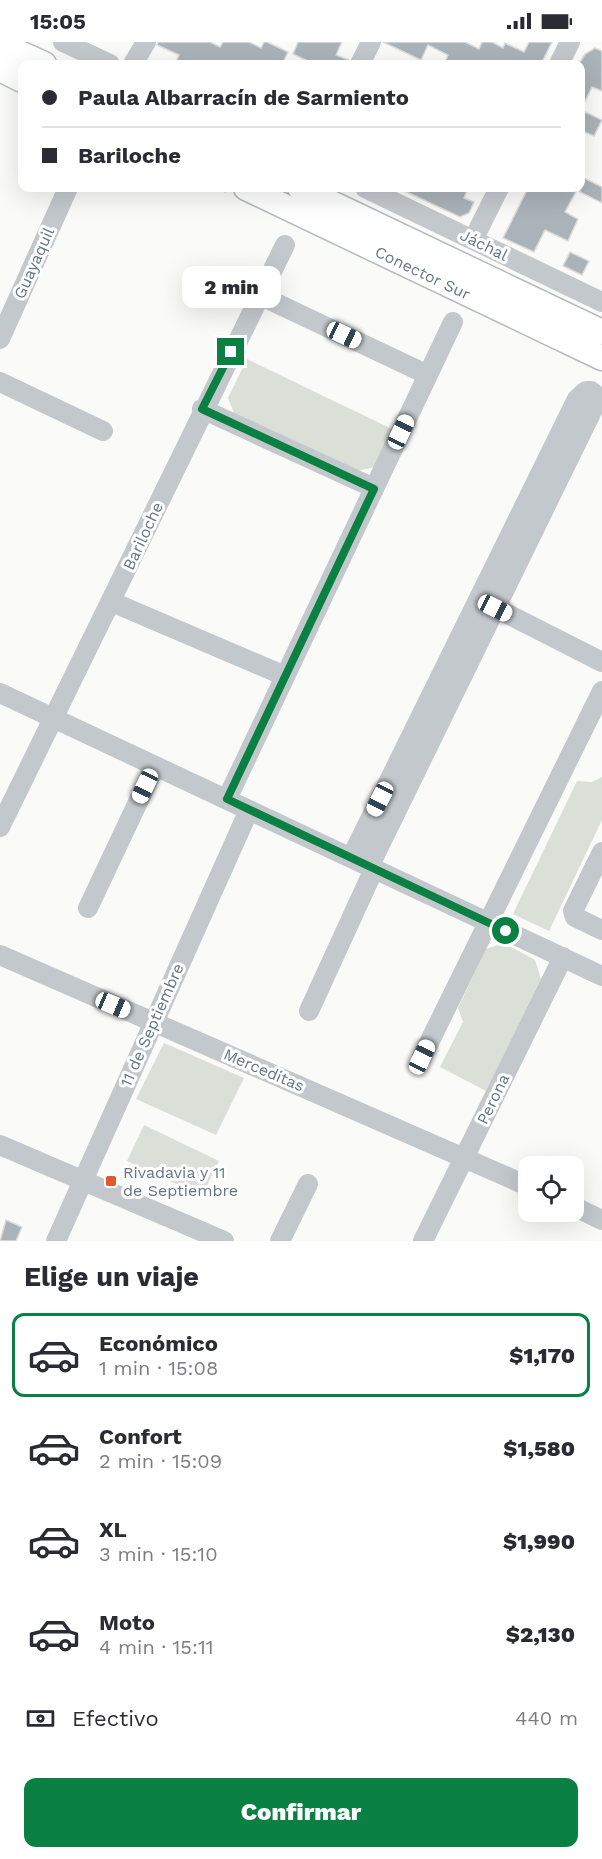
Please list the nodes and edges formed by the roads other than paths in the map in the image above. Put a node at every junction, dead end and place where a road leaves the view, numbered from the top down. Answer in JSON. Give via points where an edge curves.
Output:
{"nodes":[{"id":1,"x":63,"y":42,"type":"edge"},
{"id":2,"x":146,"y":42,"type":"edge"},
{"id":3,"x":371,"y":42,"type":"edge"},
{"id":4,"x":570,"y":42,"type":"edge"},
{"id":5,"x":0,"y":44,"type":"edge"},
{"id":6,"x":35,"y":60,"type":"edge"},
{"id":7,"x":101,"y":60,"type":"edge"},
{"id":8,"x":135,"y":60,"type":"edge"},
{"id":9,"x":362,"y":60,"type":"edge"},
{"id":10,"x":561,"y":60,"type":"edge"},
{"id":11,"x":0,"y":69,"type":"edge"},
{"id":12,"x":18,"y":78,"type":"edge"},
{"id":13,"x":66,"y":192,"type":"edge"},
{"id":14,"x":254,"y":192,"type":"edge"},
{"id":15,"x":308,"y":192,"type":"edge"},
{"id":16,"x":373,"y":192,"type":"edge"},
{"id":17,"x":497,"y":192,"type":"edge"},
{"id":18,"x":474,"y":240,"type":"junction"},
{"id":19,"x":285,"y":244,"type":"dead end"},
{"id":20,"x":259,"y":295,"type":"junction"},
{"id":21,"x":602,"y":302,"type":"edge"},
{"id":22,"x":453,"y":322,"type":"dead end"},
{"id":23,"x":602,"y":332,"type":"edge"},
{"id":24,"x":0,"y":339,"type":"edge"},
{"id":25,"x":602,"y":358,"type":"edge"},
{"id":26,"x":428,"y":375,"type":"junction"},
{"id":27,"x":0,"y":382,"type":"edge"},
{"id":28,"x":202,"y":409,"type":"junction"},
{"id":29,"x":103,"y":431,"type":"dead end"},
{"id":30,"x":374,"y":489,"type":"junction"},
{"id":31,"x":112,"y":602,"type":"junction"},
{"id":32,"x":487,"y":604,"type":"junction"},
{"id":33,"x":602,"y":662,"type":"edge"},
{"id":34,"x":285,"y":676,"type":"junction"},
{"id":35,"x":602,"y":691,"type":"edge"},
{"id":36,"x":0,"y":693,"type":"edge"},
{"id":37,"x":54,"y":718,"type":"junction"},
{"id":38,"x":154,"y":765,"type":"junction"},
{"id":39,"x":227,"y":799,"type":"junction"},
{"id":40,"x":249,"y":810,"type":"junction"},
{"id":41,"x":0,"y":827,"type":"edge"},
{"id":42,"x":602,"y":852,"type":"edge"},
{"id":43,"x":351,"y":858,"type":"junction"},
{"id":44,"x":371,"y":868,"type":"junction"},
{"id":45,"x":88,"y":908,"type":"dead end"},
{"id":46,"x":487,"y":922,"type":"junction"},
{"id":47,"x":602,"y":930,"type":"edge"},
{"id":48,"x":0,"y":955,"type":"edge"},
{"id":49,"x":563,"y":957,"type":"junction"},
{"id":50,"x":602,"y":976,"type":"edge"},
{"id":51,"x":309,"y":1011,"type":"dead end"},
{"id":52,"x":153,"y":1022,"type":"junction"},
{"id":53,"x":422,"y":1057,"type":"dead end"},
{"id":54,"x":0,"y":1145,"type":"edge"},
{"id":55,"x":464,"y":1157,"type":"junction"},
{"id":56,"x":83,"y":1179,"type":"junction"},
{"id":57,"x":518,"y":1181,"type":"edge"},
{"id":58,"x":308,"y":1184,"type":"dead end"},
{"id":59,"x":584,"y":1211,"type":"edge"},
{"id":60,"x":602,"y":1220,"type":"edge"},
{"id":61,"x":56,"y":1241,"type":"edge"},
{"id":62,"x":224,"y":1241,"type":"edge"},
{"id":63,"x":280,"y":1241,"type":"edge"},
{"id":64,"x":423,"y":1241,"type":"edge"}],
"edges":[{"from":1,"to":7,"type":"street"},
{"from":2,"to":8,"type":"street"},
{"from":3,"to":9,"type":"street"},
{"from":4,"to":10,"type":"street"},
{"from":5,"to":6,"type":"main road"},
{"from":11,"to":12,"type":"main road"},
{"from":13,"to":24,"type":"street","name":"Guayaquil"},
{"from":14,"to":25,"type":"main road","name":"Conector Sur"},
{"from":15,"to":23,"type":"main road","name":"Conector Sur"},
{"from":16,"to":18,"type":"street","name":"Jáchal"},
{"from":17,"to":18,"type":"street"},
{"from":18,"to":21,"type":"street","name":"Jáchal"},
{"from":19,"to":20,"type":"street","name":"Bariloche"},
{"from":20,"to":26,"type":"street"},
{"from":20,"to":28,"type":"street","name":"Bariloche"},
{"from":22,"to":26,"type":"street"},
{"from":26,"to":30,"type":"street"},
{"from":27,"to":29,"type":"street"},
{"from":28,"to":30,"type":"street"},
{"from":28,"to":31,"type":"street","name":"Bariloche"},
{"from":30,"to":34,"type":"street"},
{"from":31,"to":34,"type":"street"},
{"from":31,"to":37,"type":"street","name":"Bariloche"},
{"from":32,"to":32,"type":"street","via":[[596,403],[596,395],[591,391],[577,399]]},
{"from":32,"to":33,"type":"street"},
{"from":32,"to":43,"type":"street"},
{"from":32,"to":44,"type":"street"},
{"from":34,"to":39,"type":"street"},
{"from":35,"to":46,"type":"street"},
{"from":36,"to":37,"type":"street"},
{"from":37,"to":38,"type":"street"},
{"from":37,"to":41,"type":"street","name":"Bariloche"},
{"from":38,"to":39,"type":"street"},
{"from":38,"to":45,"type":"street"},
{"from":39,"to":40,"type":"street"},
{"from":40,"to":43,"type":"street"},
{"from":40,"to":52,"type":"street","name":"11 de Septiembre"},
{"from":42,"to":47,"type":"street","via":[[573,911],[575,917]]},
{"from":43,"to":44,"type":"street"},
{"from":44,"to":46,"type":"street"},
{"from":44,"to":51,"type":"street"},
{"from":46,"to":49,"type":"street"},
{"from":46,"to":53,"type":"street"},
{"from":48,"to":52,"type":"street","name":"Merceditas"},
{"from":49,"to":50,"type":"street"},
{"from":49,"to":55,"type":"street","name":"Perona"},
{"from":52,"to":55,"type":"street","name":"Merceditas"},
{"from":52,"to":56,"type":"street","name":"11 de Septiembre"},
{"from":54,"to":56,"type":"street"},
{"from":55,"to":57,"type":"street","name":"Merceditas"},
{"from":55,"to":64,"type":"street","name":"Perona"},
{"from":56,"to":61,"type":"street","name":"11 de Septiembre"},
{"from":56,"to":62,"type":"street"},
{"from":58,"to":63,"type":"street"},
{"from":59,"to":60,"type":"street"}]}
